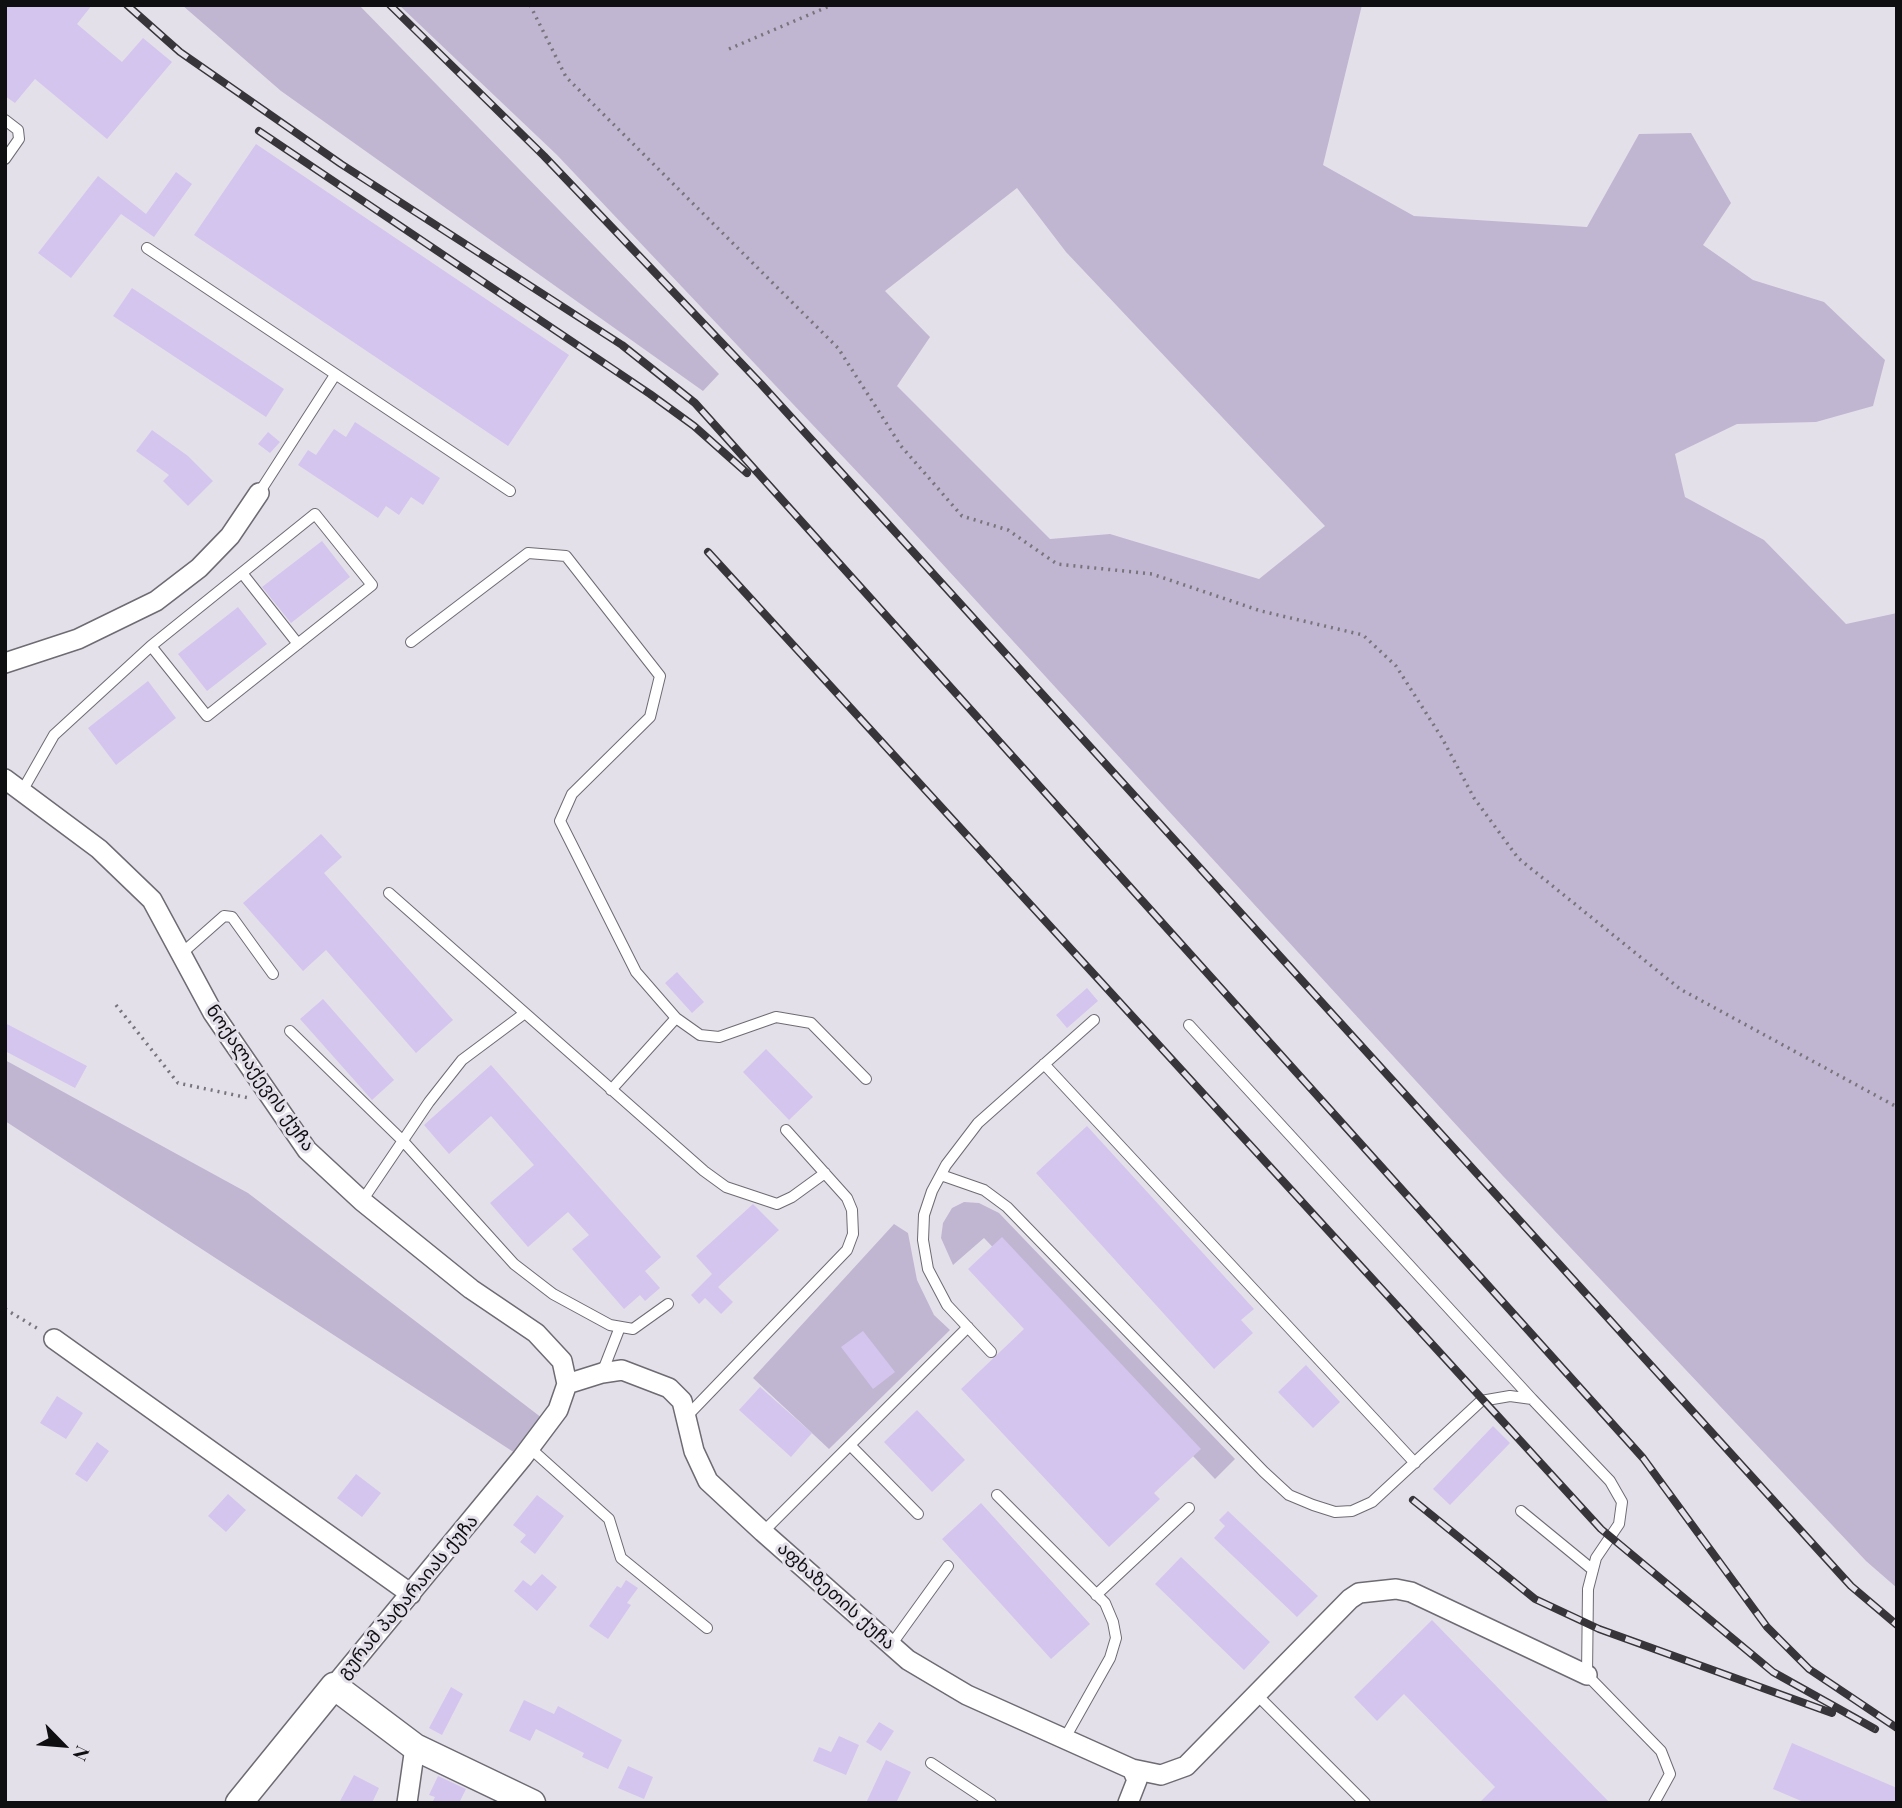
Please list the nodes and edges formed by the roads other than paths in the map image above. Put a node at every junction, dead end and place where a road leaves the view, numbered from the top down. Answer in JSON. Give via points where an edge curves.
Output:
{"nodes":[{"id":1,"x":5,"y":120,"type":"edge"},
{"id":2,"x":5,"y":159,"type":"edge"},
{"id":3,"x":147,"y":248,"type":"dead end"},
{"id":4,"x":335,"y":375,"type":"junction"},
{"id":5,"x":510,"y":491,"type":"dead end"},
{"id":6,"x":259,"y":493,"type":"joint"},
{"id":7,"x":242,"y":573,"type":"junction"},
{"id":8,"x":411,"y":642,"type":"dead end"},
{"id":9,"x":298,"y":644,"type":"junction"},
{"id":10,"x":151,"y":646,"type":"junction"},
{"id":11,"x":5,"y":663,"type":"edge"},
{"id":12,"x":5,"y":779,"type":"edge"},
{"id":13,"x":20,"y":793,"type":"junction"},
{"id":14,"x":389,"y":894,"type":"dead end"},
{"id":15,"x":181,"y":954,"type":"junction"},
{"id":16,"x":273,"y":974,"type":"dead end"},
{"id":17,"x":524,"y":1013,"type":"junction"},
{"id":18,"x":676,"y":1018,"type":"junction"},
{"id":19,"x":1094,"y":1020,"type":"dead end"},
{"id":20,"x":1189,"y":1024,"type":"dead end"},
{"id":21,"x":290,"y":1031,"type":"dead end"},
{"id":22,"x":1044,"y":1064,"type":"junction"},
{"id":23,"x":866,"y":1079,"type":"dead end"},
{"id":24,"x":611,"y":1090,"type":"junction"},
{"id":25,"x":786,"y":1130,"type":"dead end"},
{"id":26,"x":402,"y":1141,"type":"junction"},
{"id":27,"x":825,"y":1173,"type":"junction"},
{"id":28,"x":941,"y":1175,"type":"junction"},
{"id":29,"x":362,"y":1201,"type":"junction"},
{"id":30,"x":668,"y":1304,"type":"dead end"},
{"id":31,"x":620,"y":1326,"type":"junction"},
{"id":32,"x":968,"y":1327,"type":"junction"},
{"id":33,"x":54,"y":1339,"type":"road end"},
{"id":34,"x":991,"y":1352,"type":"dead end"},
{"id":35,"x":602,"y":1373,"type":"junction"},
{"id":36,"x":567,"y":1384,"type":"junction"},
{"id":37,"x":1532,"y":1399,"type":"junction"},
{"id":38,"x":688,"y":1415,"type":"junction"},
{"id":39,"x":850,"y":1445,"type":"junction"},
{"id":40,"x":530,"y":1448,"type":"junction"},
{"id":41,"x":1415,"y":1463,"type":"junction"},
{"id":42,"x":997,"y":1495,"type":"dead end"},
{"id":43,"x":1189,"y":1508,"type":"dead end"},
{"id":44,"x":1521,"y":1511,"type":"dead end"},
{"id":45,"x":918,"y":1514,"type":"dead end"},
{"id":46,"x":763,"y":1532,"type":"junction"},
{"id":47,"x":948,"y":1566,"type":"dead end"},
{"id":48,"x":1593,"y":1570,"type":"junction"},
{"id":49,"x":411,"y":1594,"type":"junction"},
{"id":50,"x":1096,"y":1595,"type":"junction"},
{"id":51,"x":707,"y":1628,"type":"dead end"},
{"id":52,"x":891,"y":1645,"type":"junction"},
{"id":53,"x":1587,"y":1675,"type":"junction"},
{"id":54,"x":334,"y":1686,"type":"junction"},
{"id":55,"x":1256,"y":1694,"type":"junction"},
{"id":56,"x":1065,"y":1738,"type":"junction"},
{"id":57,"x":415,"y":1747,"type":"junction"},
{"id":58,"x":931,"y":1763,"type":"dead end"},
{"id":59,"x":1132,"y":1769,"type":"junction"},
{"id":60,"x":239,"y":1803,"type":"edge"},
{"id":61,"x":407,"y":1803,"type":"edge"},
{"id":62,"x":532,"y":1803,"type":"edge"},
{"id":63,"x":991,"y":1803,"type":"edge"},
{"id":64,"x":1128,"y":1803,"type":"edge"},
{"id":65,"x":1365,"y":1803,"type":"edge"},
{"id":66,"x":1654,"y":1803,"type":"edge"}],
"edges":[{"from":1,"to":2,"type":"lane","via":[[18,130],[19,139]]},
{"from":3,"to":4,"type":"lane"},
{"from":4,"to":5,"type":"lane"},
{"from":4,"to":6,"type":"lane"},
{"from":6,"to":11,"type":"street","via":[[230,536],[199,569],[156,601],[78,639]]},
{"from":7,"to":9,"type":"lane"},
{"from":7,"to":9,"type":"lane","via":[[315,514],[372,585]]},
{"from":7,"to":10,"type":"lane"},
{"from":8,"to":18,"type":"lane","via":[[528,553],[566,556],[660,676],[650,717],[572,794],[561,821],[636,972]]},
{"from":9,"to":10,"type":"lane","via":[[207,716]]},
{"from":10,"to":13,"type":"lane","via":[[54,735]]},
{"from":12,"to":13,"type":"street","name":"ნოქალაქევის ქუჩა"},
{"from":13,"to":15,"type":"street","name":"ნოქალაქევის ქუჩა","via":[[99,849],[152,900]]},
{"from":14,"to":17,"type":"lane"},
{"from":15,"to":16,"type":"lane","via":[[223,916],[232,917]]},
{"from":15,"to":29,"type":"street","name":"ნოქალაქევის ქუჩა","via":[[213,1013],[307,1150]]},
{"from":17,"to":24,"type":"lane"},
{"from":17,"to":26,"type":"lane","via":[[463,1060]]},
{"from":18,"to":23,"type":"lane","via":[[700,1035],[719,1037],[776,1017],[811,1023]]},
{"from":18,"to":24,"type":"lane"},
{"from":19,"to":22,"type":"lane"},
{"from":20,"to":37,"type":"lane"},
{"from":21,"to":26,"type":"lane"},
{"from":22,"to":28,"type":"lane","via":[[978,1123]]},
{"from":22,"to":41,"type":"lane"},
{"from":24,"to":27,"type":"lane","via":[[704,1171],[746,1196],[777,1205]]},
{"from":25,"to":27,"type":"lane"},
{"from":26,"to":29,"type":"lane"},
{"from":26,"to":31,"type":"lane","via":[[514,1264],[575,1308]]},
{"from":27,"to":38,"type":"lane","via":[[852,1210],[848,1250]]},
{"from":28,"to":32,"type":"lane","via":[[924,1215],[928,1269],[947,1305]]},
{"from":28,"to":41,"type":"lane","via":[[984,1190],[1007,1207],[1289,1494],[1335,1512],[1352,1511],[1372,1502]]},
{"from":29,"to":36,"type":"street","name":"ნოქალაქევის ქუჩა","via":[[471,1289],[536,1333],[562,1361]]},
{"from":30,"to":31,"type":"lane","via":[[633,1329]]},
{"from":31,"to":35,"type":"lane"},
{"from":32,"to":34,"type":"lane"},
{"from":32,"to":39,"type":"lane"},
{"from":33,"to":49,"type":"street"},
{"from":35,"to":36,"type":"street","name":"აფხაზეთის ქუჩა"},
{"from":35,"to":38,"type":"street","name":"აფხაზეთის ქუჩა","via":[[622,1370],[668,1388],[682,1401]]},
{"from":36,"to":40,"type":"street","name":"გურამ პატარაიას ქუჩა","via":[[558,1410]]},
{"from":37,"to":41,"type":"lane","via":[[1510,1396],[1481,1401]]},
{"from":37,"to":48,"type":"lane","via":[[1610,1481],[1622,1502],[1619,1524]]},
{"from":38,"to":46,"type":"street","name":"აფხაზეთის ქუჩა","via":[[694,1451],[708,1481]]},
{"from":39,"to":45,"type":"lane"},
{"from":39,"to":46,"type":"lane"},
{"from":40,"to":49,"type":"street","name":"გურამ პატარაიას ქუჩა"},
{"from":40,"to":51,"type":"lane","via":[[609,1519],[621,1558]]},
{"from":42,"to":50,"type":"lane"},
{"from":43,"to":50,"type":"lane"},
{"from":44,"to":48,"type":"lane"},
{"from":46,"to":52,"type":"street","name":"აფხაზეთის ქუჩა"},
{"from":47,"to":52,"type":"lane"},
{"from":48,"to":53,"type":"lane","via":[[1588,1589]]},
{"from":49,"to":54,"type":"street","name":"გურამ პატარაიას ქუჩა"},
{"from":50,"to":56,"type":"lane","via":[[1105,1603],[1116,1638],[1110,1658]]},
{"from":52,"to":56,"type":"street","name":"აფხაზეთის ქუჩა","via":[[967,1695]]},
{"from":53,"to":55,"type":"street","name":"აფხაზეთის ქუჩა","via":[[1411,1592],[1376,1590],[1350,1599]]},
{"from":53,"to":66,"type":"lane","via":[[1661,1751],[1670,1774]]},
{"from":54,"to":57,"type":"street"},
{"from":54,"to":60,"type":"street","name":"გურამ პატარაიას ქუჩა"},
{"from":55,"to":59,"type":"street","name":"აფხაზეთის ქუჩა","via":[[1186,1766],[1161,1775]]},
{"from":55,"to":65,"type":"lane"},
{"from":56,"to":59,"type":"street","name":"აფხაზეთის ქუჩა"},
{"from":57,"to":61,"type":"street"},
{"from":57,"to":62,"type":"street"},
{"from":58,"to":63,"type":"lane"},
{"from":59,"to":64,"type":"street","via":[[1137,1780]]}]}
